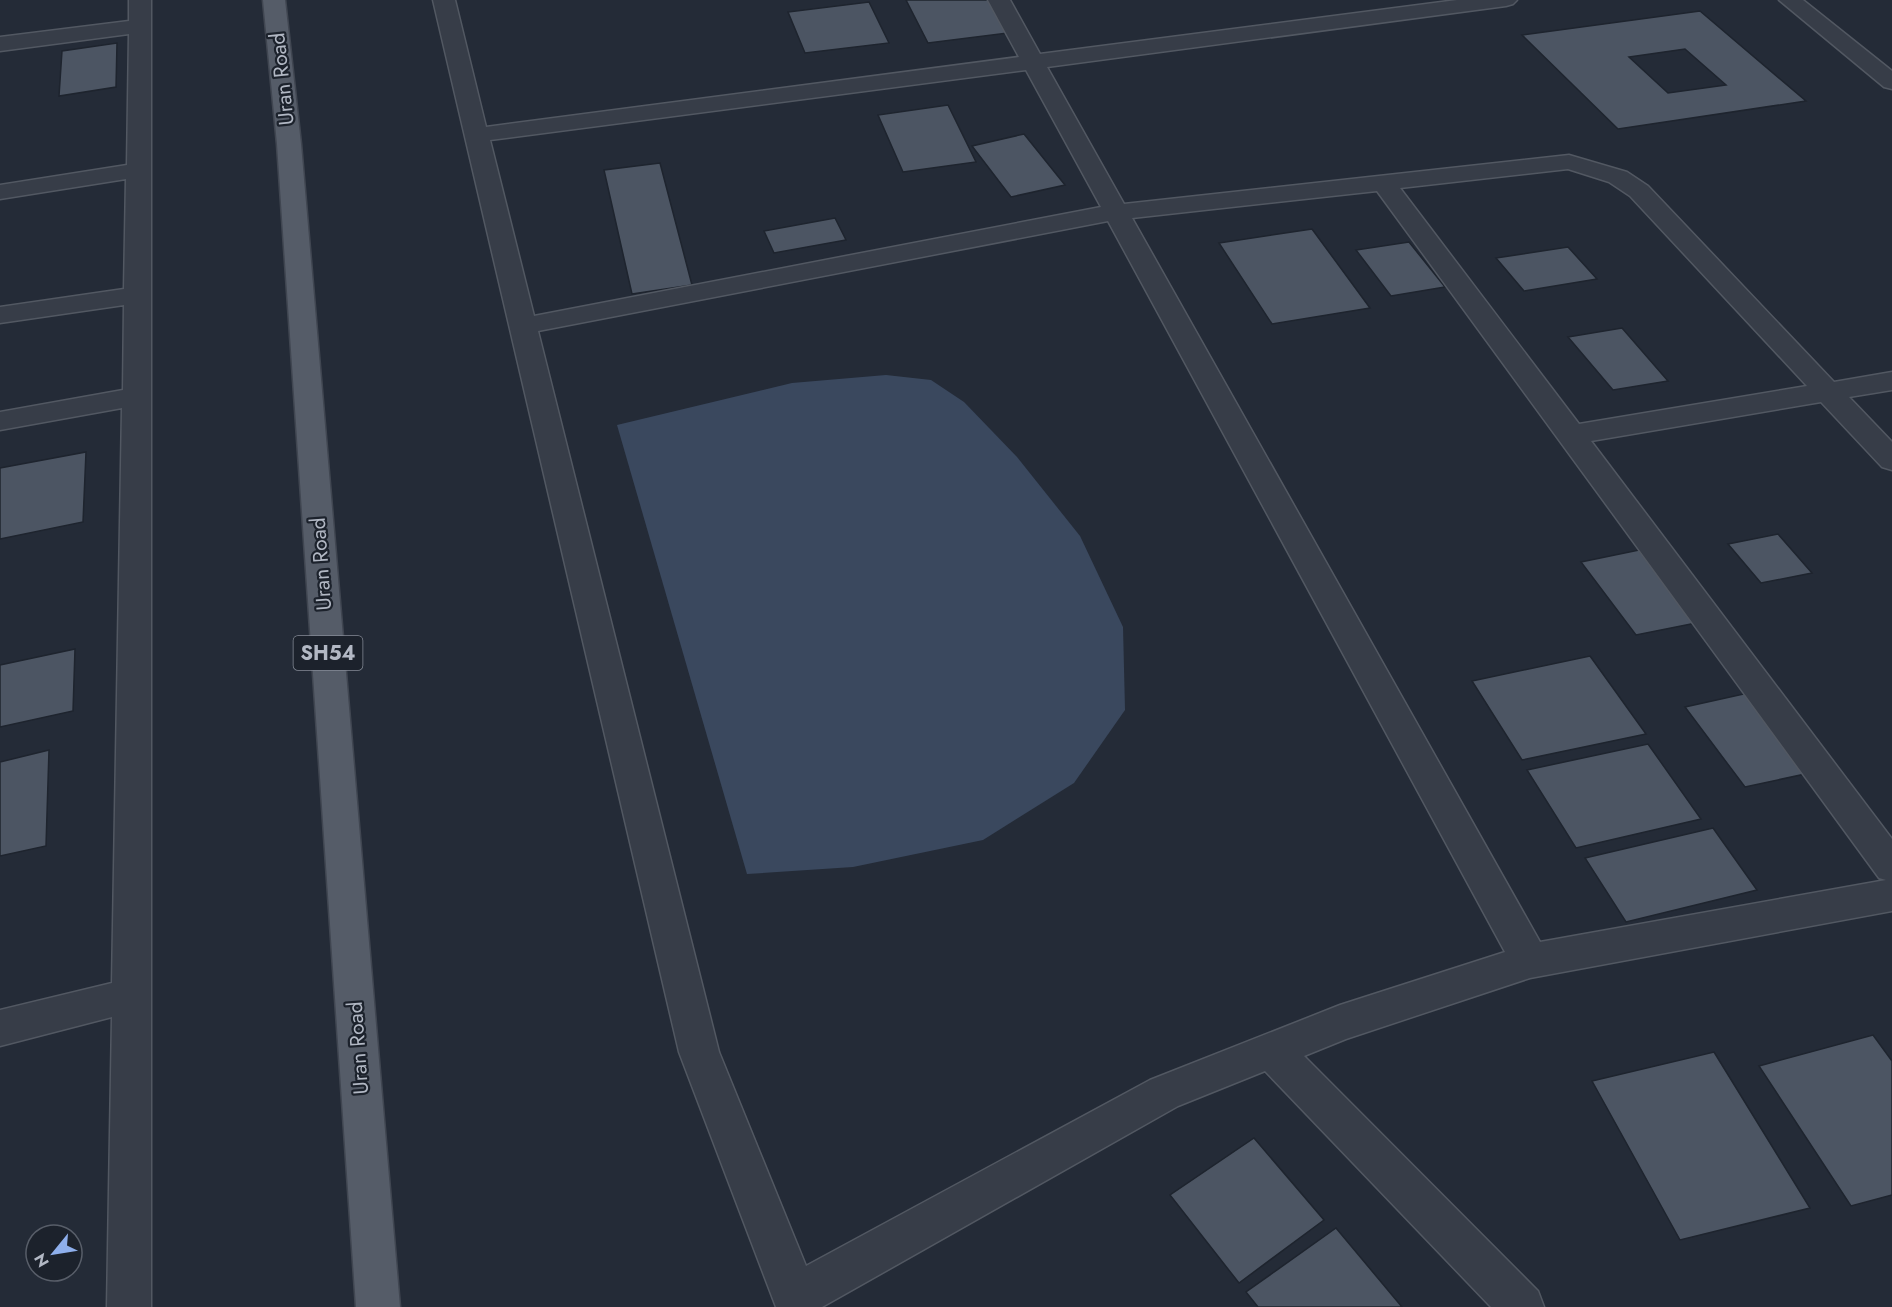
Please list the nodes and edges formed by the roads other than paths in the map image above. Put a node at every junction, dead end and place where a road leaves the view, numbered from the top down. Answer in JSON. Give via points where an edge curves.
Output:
{"nodes":[{"id":1,"x":274,"y":0,"type":"edge"},
{"id":2,"x":444,"y":0,"type":"edge"},
{"id":3,"x":999,"y":0,"type":"edge"},
{"id":4,"x":1506,"y":0,"type":"edge"},
{"id":5,"x":1790,"y":0,"type":"edge"},
{"id":6,"x":140,"y":13,"type":"edge"},
{"id":7,"x":0,"y":44,"type":"edge"},
{"id":8,"x":1033,"y":62,"type":"junction"},
{"id":9,"x":1892,"y":82,"type":"edge"},
{"id":10,"x":477,"y":135,"type":"junction"},
{"id":11,"x":140,"y":170,"type":"junction"},
{"id":12,"x":1383,"y":182,"type":"junction"},
{"id":13,"x":0,"y":192,"type":"edge"},
{"id":14,"x":1116,"y":212,"type":"junction"},
{"id":15,"x":139,"y":295,"type":"junction"},
{"id":16,"x":0,"y":315,"type":"edge"},
{"id":17,"x":523,"y":326,"type":"junction"},
{"id":18,"x":1892,"y":381,"type":"edge"},
{"id":19,"x":1828,"y":392,"type":"junction"},
{"id":20,"x":138,"y":396,"type":"junction"},
{"id":21,"x":0,"y":420,"type":"edge"},
{"id":22,"x":1571,"y":435,"type":"junction"},
{"id":23,"x":1892,"y":460,"type":"edge"},
{"id":24,"x":1892,"y":867,"type":"edge"},
{"id":25,"x":1892,"y":895,"type":"edge"},
{"id":26,"x":1530,"y":961,"type":"junction"},
{"id":27,"x":132,"y":995,"type":"junction"},
{"id":28,"x":0,"y":1028,"type":"edge"},
{"id":29,"x":1271,"y":1050,"type":"junction"},
{"id":30,"x":797,"y":1302,"type":"edge"},
{"id":31,"x":129,"y":1307,"type":"edge"},
{"id":32,"x":378,"y":1307,"type":"edge"},
{"id":33,"x":1522,"y":1307,"type":"edge"}],
"edges":[{"from":1,"to":32,"type":"main road","name":"Uran Road","number":"SH54","via":[[289,144]]},
{"from":2,"to":10,"type":"street"},
{"from":3,"to":8,"type":"street"},
{"from":4,"to":8,"type":"street"},
{"from":5,"to":9,"type":"street"},
{"from":6,"to":7,"type":"street"},
{"from":6,"to":11,"type":"street"},
{"from":8,"to":10,"type":"street"},
{"from":8,"to":14,"type":"street"},
{"from":10,"to":17,"type":"street"},
{"from":11,"to":13,"type":"street"},
{"from":11,"to":15,"type":"street"},
{"from":12,"to":14,"type":"street"},
{"from":12,"to":19,"type":"street","via":[[1569,162],[1618,177],[1639,191]]},
{"from":12,"to":22,"type":"street"},
{"from":14,"to":17,"type":"street"},
{"from":14,"to":26,"type":"street"},
{"from":15,"to":16,"type":"street"},
{"from":15,"to":20,"type":"street"},
{"from":17,"to":30,"type":"street","via":[[699,1052]]},
{"from":18,"to":19,"type":"street"},
{"from":19,"to":22,"type":"street"},
{"from":19,"to":23,"type":"street"},
{"from":20,"to":21,"type":"street"},
{"from":20,"to":27,"type":"street"},
{"from":22,"to":24,"type":"street"},
{"from":25,"to":26,"type":"street"},
{"from":26,"to":29,"type":"street","via":[[1340,1023]]},
{"from":27,"to":28,"type":"street"},
{"from":27,"to":31,"type":"street"},
{"from":29,"to":30,"type":"street","via":[[1164,1093]]},
{"from":29,"to":33,"type":"street"}]}
